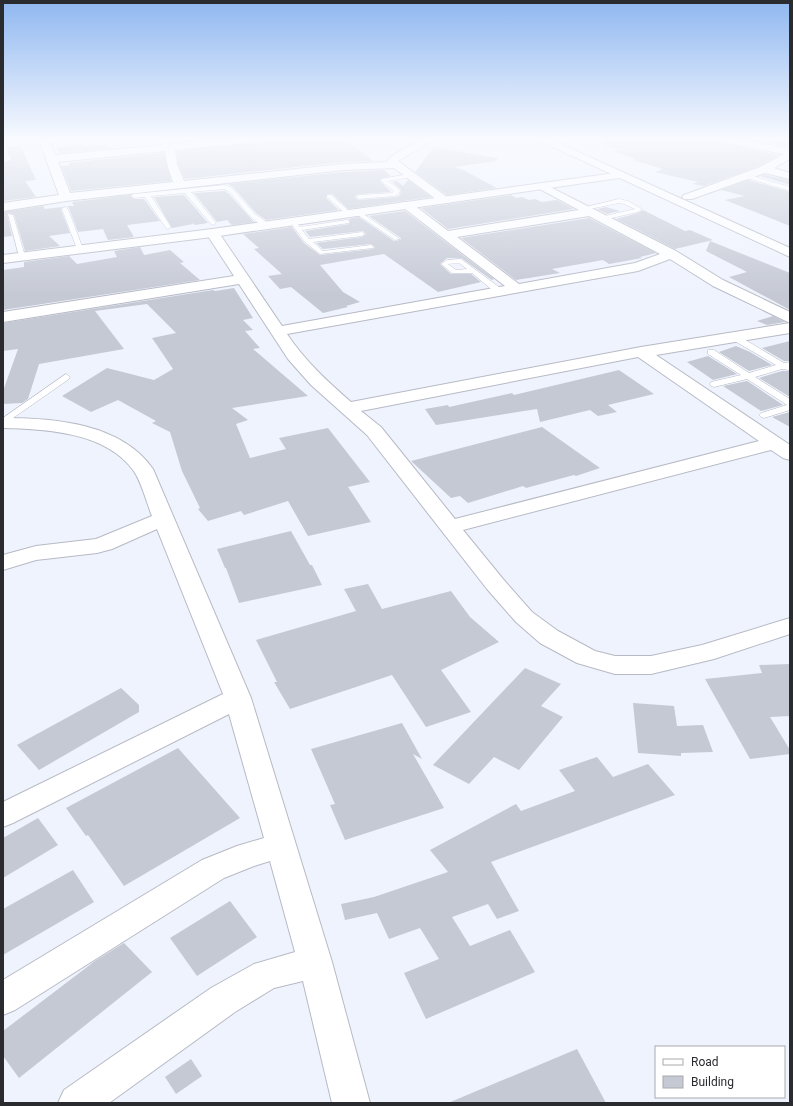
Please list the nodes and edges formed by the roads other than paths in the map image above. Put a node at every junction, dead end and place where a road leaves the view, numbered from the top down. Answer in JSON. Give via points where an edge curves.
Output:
{"nodes":[{"id":1,"x":64,"y":192,"type":"edge"},
{"id":2,"x":136,"y":192,"type":"edge"},
{"id":3,"x":164,"y":192,"type":"edge"},
{"id":4,"x":186,"y":192,"type":"edge"},
{"id":5,"x":231,"y":192,"type":"edge"},
{"id":6,"x":397,"y":192,"type":"edge"},
{"id":7,"x":433,"y":192,"type":"edge"},
{"id":8,"x":503,"y":192,"type":"edge"},
{"id":9,"x":553,"y":192,"type":"edge"},
{"id":10,"x":658,"y":192,"type":"edge"},
{"id":11,"x":676,"y":192,"type":"edge"},
{"id":12,"x":703,"y":192,"type":"edge"},
{"id":13,"x":147,"y":195,"type":"junction"},
{"id":14,"x":134,"y":196,"type":"dead end"},
{"id":15,"x":329,"y":196,"type":"dead end"},
{"id":16,"x":66,"y":197,"type":"junction"},
{"id":17,"x":359,"y":197,"type":"dead end"},
{"id":18,"x":688,"y":197,"type":"junction"},
{"id":19,"x":445,"y":200,"type":"junction"},
{"id":20,"x":406,"y":205,"type":"junction"},
{"id":21,"x":65,"y":209,"type":"dead end"},
{"id":22,"x":7,"y":211,"type":"edge"},
{"id":23,"x":593,"y":213,"type":"junction"},
{"id":24,"x":351,"y":216,"type":"junction"},
{"id":25,"x":268,"y":225,"type":"junction"},
{"id":26,"x":295,"y":225,"type":"junction"},
{"id":27,"x":168,"y":227,"type":"dead end"},
{"id":28,"x":212,"y":228,"type":"junction"},
{"id":29,"x":362,"y":234,"type":"dead end"},
{"id":30,"x":446,"y":236,"type":"junction"},
{"id":31,"x":397,"y":239,"type":"dead end"},
{"id":32,"x":307,"y":241,"type":"junction"},
{"id":33,"x":790,"y":243,"type":"edge"},
{"id":34,"x":371,"y":247,"type":"dead end"},
{"id":35,"x":80,"y":249,"type":"junction"},
{"id":36,"x":790,"y":253,"type":"edge"},
{"id":37,"x":671,"y":254,"type":"junction"},
{"id":38,"x":22,"y":256,"type":"junction"},
{"id":39,"x":3,"y":259,"type":"edge"},
{"id":40,"x":473,"y":271,"type":"dead end"},
{"id":41,"x":243,"y":279,"type":"junction"},
{"id":42,"x":517,"y":288,"type":"junction"},
{"id":43,"x":500,"y":292,"type":"junction"},
{"id":44,"x":3,"y":317,"type":"edge"},
{"id":45,"x":790,"y":320,"type":"edge"},
{"id":46,"x":278,"y":331,"type":"junction"},
{"id":47,"x":734,"y":337,"type":"junction"},
{"id":48,"x":641,"y":352,"type":"junction"},
{"id":49,"x":711,"y":352,"type":"dead end"},
{"id":50,"x":788,"y":366,"type":"edge"},
{"id":51,"x":748,"y":376,"type":"junction"},
{"id":52,"x":66,"y":377,"type":"dead end"},
{"id":53,"x":714,"y":384,"type":"dead end"},
{"id":54,"x":790,"y":403,"type":"edge"},
{"id":55,"x":790,"y":406,"type":"edge"},
{"id":56,"x":347,"y":408,"type":"junction"},
{"id":57,"x":764,"y":416,"type":"dead end"},
{"id":58,"x":3,"y":423,"type":"edge"},
{"id":59,"x":782,"y":449,"type":"edge"},
{"id":60,"x":163,"y":519,"type":"junction"},
{"id":61,"x":449,"y":526,"type":"junction"},
{"id":62,"x":3,"y":563,"type":"edge"},
{"id":63,"x":790,"y":626,"type":"edge"},
{"id":64,"x":238,"y":698,"type":"junction"},
{"id":65,"x":3,"y":815,"type":"edge"},
{"id":66,"x":281,"y":846,"type":"junction"},
{"id":67,"x":315,"y":962,"type":"junction"},
{"id":68,"x":3,"y":999,"type":"edge"},
{"id":69,"x":77,"y":1103,"type":"edge"},
{"id":70,"x":351,"y":1103,"type":"edge"}],
"edges":[{"from":1,"to":16,"type":"street"},
{"from":2,"to":16,"type":"street"},
{"from":3,"to":13,"type":"lane"},
{"from":4,"to":28,"type":"lane"},
{"from":5,"to":25,"type":"lane","via":[[254,215]]},
{"from":6,"to":17,"type":"lane","via":[[393,195]]},
{"from":7,"to":19,"type":"street"},
{"from":8,"to":19,"type":"street"},
{"from":9,"to":23,"type":"street"},
{"from":10,"to":36,"type":"street"},
{"from":11,"to":18,"type":"street"},
{"from":12,"to":18,"type":"street"},
{"from":13,"to":14,"type":"lane"},
{"from":13,"to":27,"type":"lane"},
{"from":15,"to":24,"type":"lane"},
{"from":16,"to":22,"type":"street"},
{"from":18,"to":33,"type":"street"},
{"from":19,"to":20,"type":"street"},
{"from":20,"to":24,"type":"street"},
{"from":20,"to":30,"type":"street"},
{"from":21,"to":35,"type":"lane"},
{"from":22,"to":38,"type":"lane"},
{"from":23,"to":23,"type":"lane","via":[[636,211],[639,209],[619,201]]},
{"from":23,"to":30,"type":"street"},
{"from":23,"to":37,"type":"street"},
{"from":24,"to":26,"type":"street"},
{"from":24,"to":31,"type":"lane"},
{"from":25,"to":26,"type":"street"},
{"from":25,"to":28,"type":"street"},
{"from":26,"to":32,"type":"lane"},
{"from":28,"to":35,"type":"street"},
{"from":28,"to":41,"type":"street"},
{"from":29,"to":32,"type":"lane"},
{"from":30,"to":42,"type":"street"},
{"from":32,"to":34,"type":"lane","via":[[322,253]]},
{"from":35,"to":38,"type":"street"},
{"from":37,"to":42,"type":"street","via":[[638,267]]},
{"from":37,"to":45,"type":"street","via":[[718,283]]},
{"from":38,"to":39,"type":"street"},
{"from":40,"to":43,"type":"lane"},
{"from":41,"to":44,"type":"street"},
{"from":41,"to":46,"type":"street"},
{"from":42,"to":43,"type":"street"},
{"from":43,"to":46,"type":"street"},
{"from":45,"to":47,"type":"street"},
{"from":46,"to":56,"type":"street","via":[[294,356]]},
{"from":47,"to":48,"type":"street"},
{"from":47,"to":50,"type":"lane"},
{"from":48,"to":56,"type":"street"},
{"from":48,"to":59,"type":"street"},
{"from":49,"to":51,"type":"lane"},
{"from":50,"to":51,"type":"lane"},
{"from":51,"to":53,"type":"lane"},
{"from":51,"to":54,"type":"lane"},
{"from":52,"to":58,"type":"lane"},
{"from":55,"to":57,"type":"lane"},
{"from":56,"to":61,"type":"street","via":[[374,431]]},
{"from":58,"to":60,"type":"street","via":[[25,423],[66,429],[114,444],[131,456],[143,469]]},
{"from":59,"to":61,"type":"street"},
{"from":60,"to":62,"type":"street","via":[[94,547],[36,553]]},
{"from":60,"to":64,"type":"street"},
{"from":61,"to":63,"type":"street","via":[[524,617],[548,637],[586,657],[615,665],[651,665],[705,653]]},
{"from":64,"to":65,"type":"street"},
{"from":64,"to":66,"type":"street"},
{"from":66,"to":67,"type":"street"},
{"from":66,"to":68,"type":"street","via":[[248,855],[213,870]]},
{"from":67,"to":69,"type":"street","via":[[260,978],[223,1000]]},
{"from":67,"to":70,"type":"street"}]}
